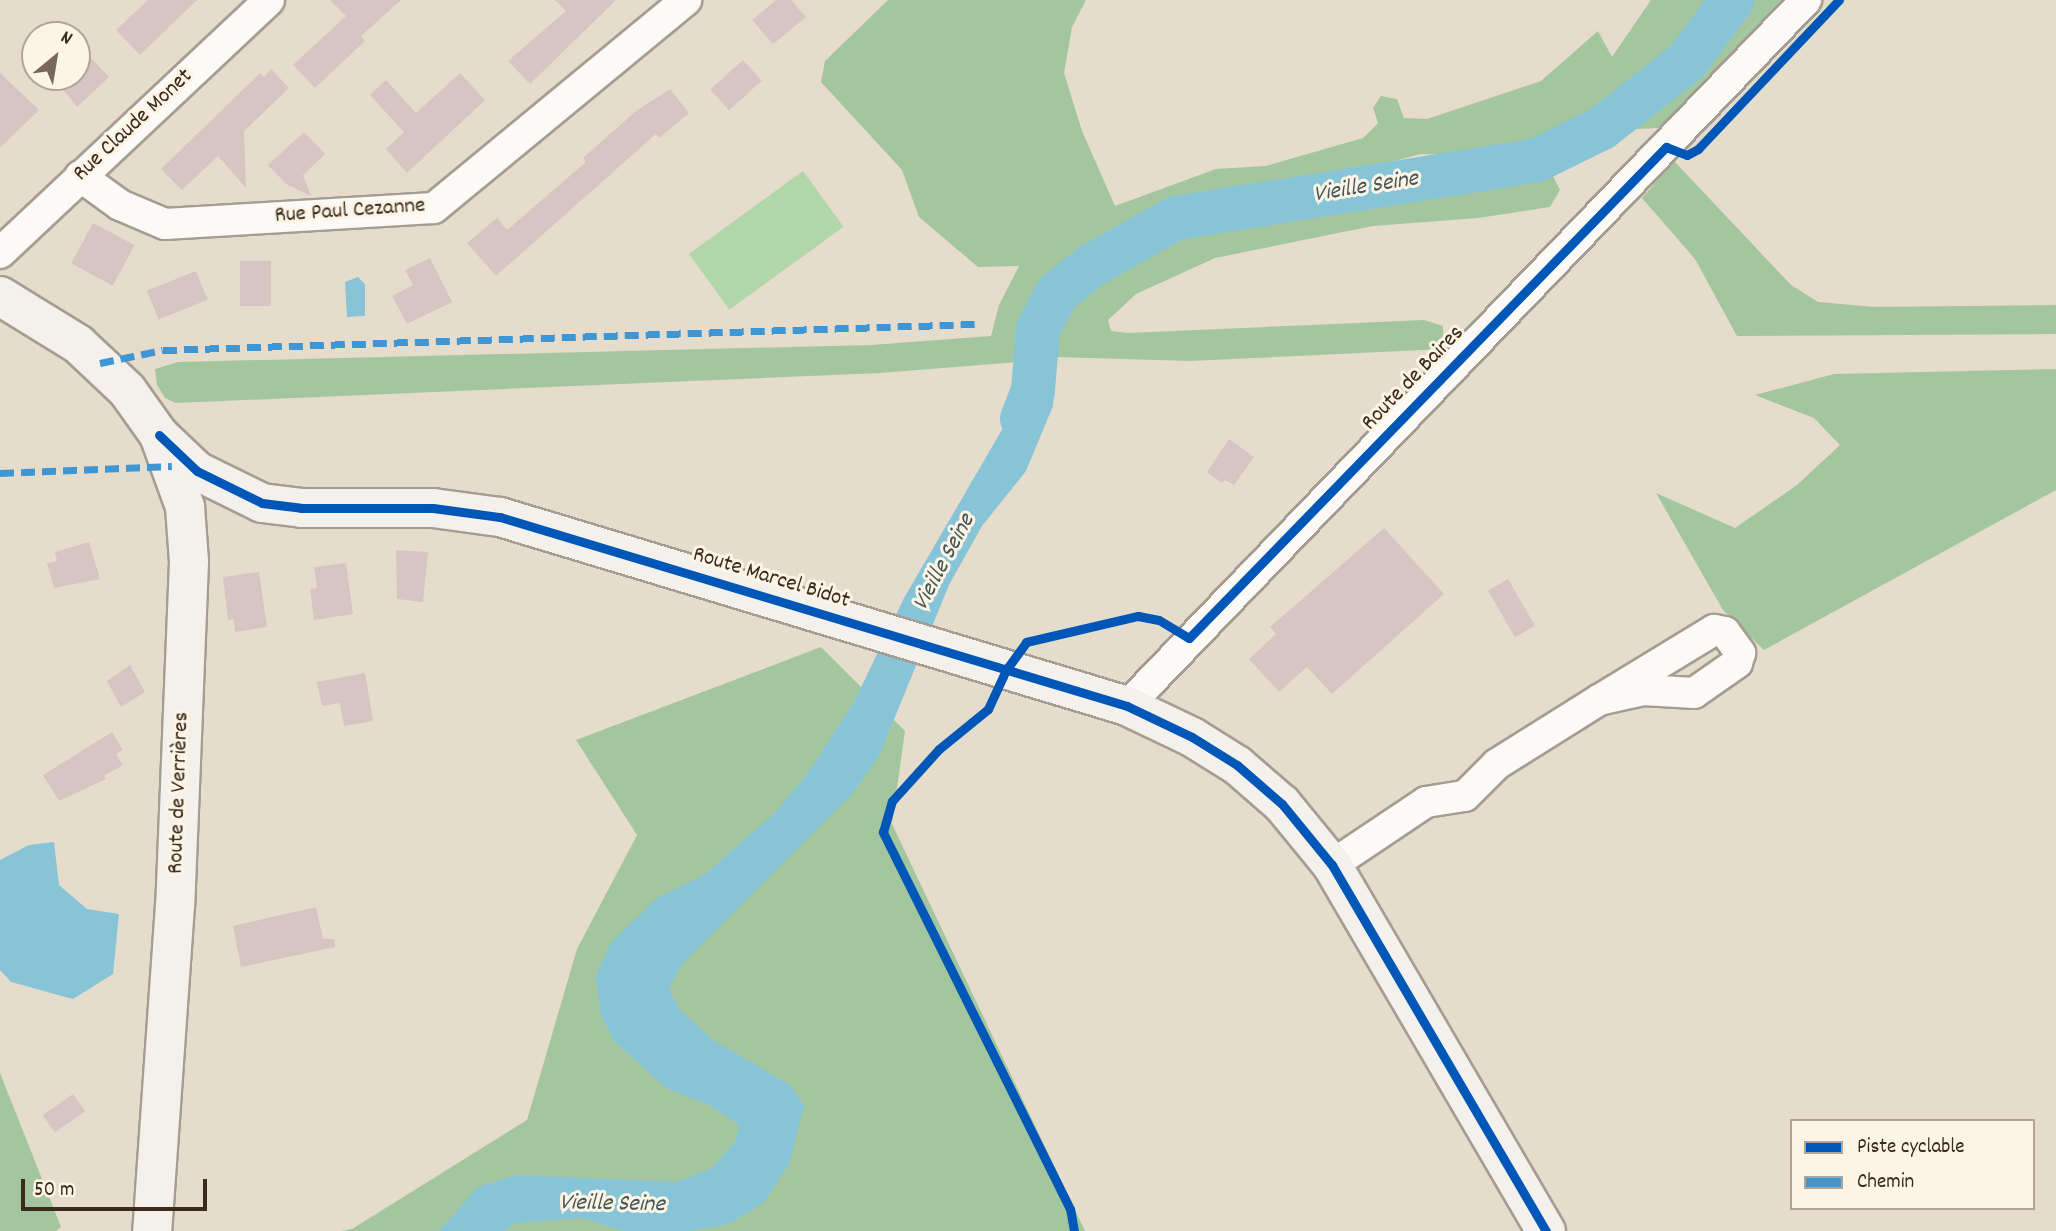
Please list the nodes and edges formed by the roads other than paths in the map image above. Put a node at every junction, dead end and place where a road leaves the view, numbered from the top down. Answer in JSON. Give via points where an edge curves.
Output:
{"nodes":[{"id":1,"x":269,"y":0,"type":"edge"},
{"id":2,"x":686,"y":0,"type":"edge"},
{"id":3,"x":1806,"y":0,"type":"edge"},
{"id":4,"x":80,"y":176,"type":"junction"},
{"id":5,"x":0,"y":253,"type":"edge"},
{"id":6,"x":0,"y":296,"type":"edge"},
{"id":7,"x":159,"y":435,"type":"junction"},
{"id":8,"x":1599,"y":700,"type":"dead end"},
{"id":9,"x":1127,"y":706,"type":"junction"},
{"id":10,"x":1332,"y":865,"type":"junction"},
{"id":11,"x":152,"y":1231,"type":"edge"},
{"id":12,"x":1546,"y":1231,"type":"edge"}],
"edges":[{"from":1,"to":4,"type":"street","name":"Rue Claude Monet"},
{"from":2,"to":4,"type":"street","name":"Rue Paul Cezanne","via":[[434,208],[165,224],[120,205]]},
{"from":3,"to":9,"type":"street","name":"Route de Baires"},
{"from":4,"to":5,"type":"street","name":"Rue Claude Monet"},
{"from":6,"to":7,"type":"street","name":"Route de Verrières","via":[[78,344],[114,374]]},
{"from":7,"to":9,"type":"street","name":"Route Marcel Bidot","via":[[207,478],[262,503],[301,508],[433,508],[500,517]]},
{"from":7,"to":11,"type":"street","name":"Route de Verrières","via":[[185,507],[190,562],[175,905]]},
{"from":8,"to":10,"type":"street","via":[[1497,764],[1465,796],[1426,802]]},
{"from":9,"to":10,"type":"street","name":"Route Marcel Bidot","via":[[1237,765],[1282,804]]},
{"from":10,"to":12,"type":"street","name":"Route Marcel Bidot"}]}
